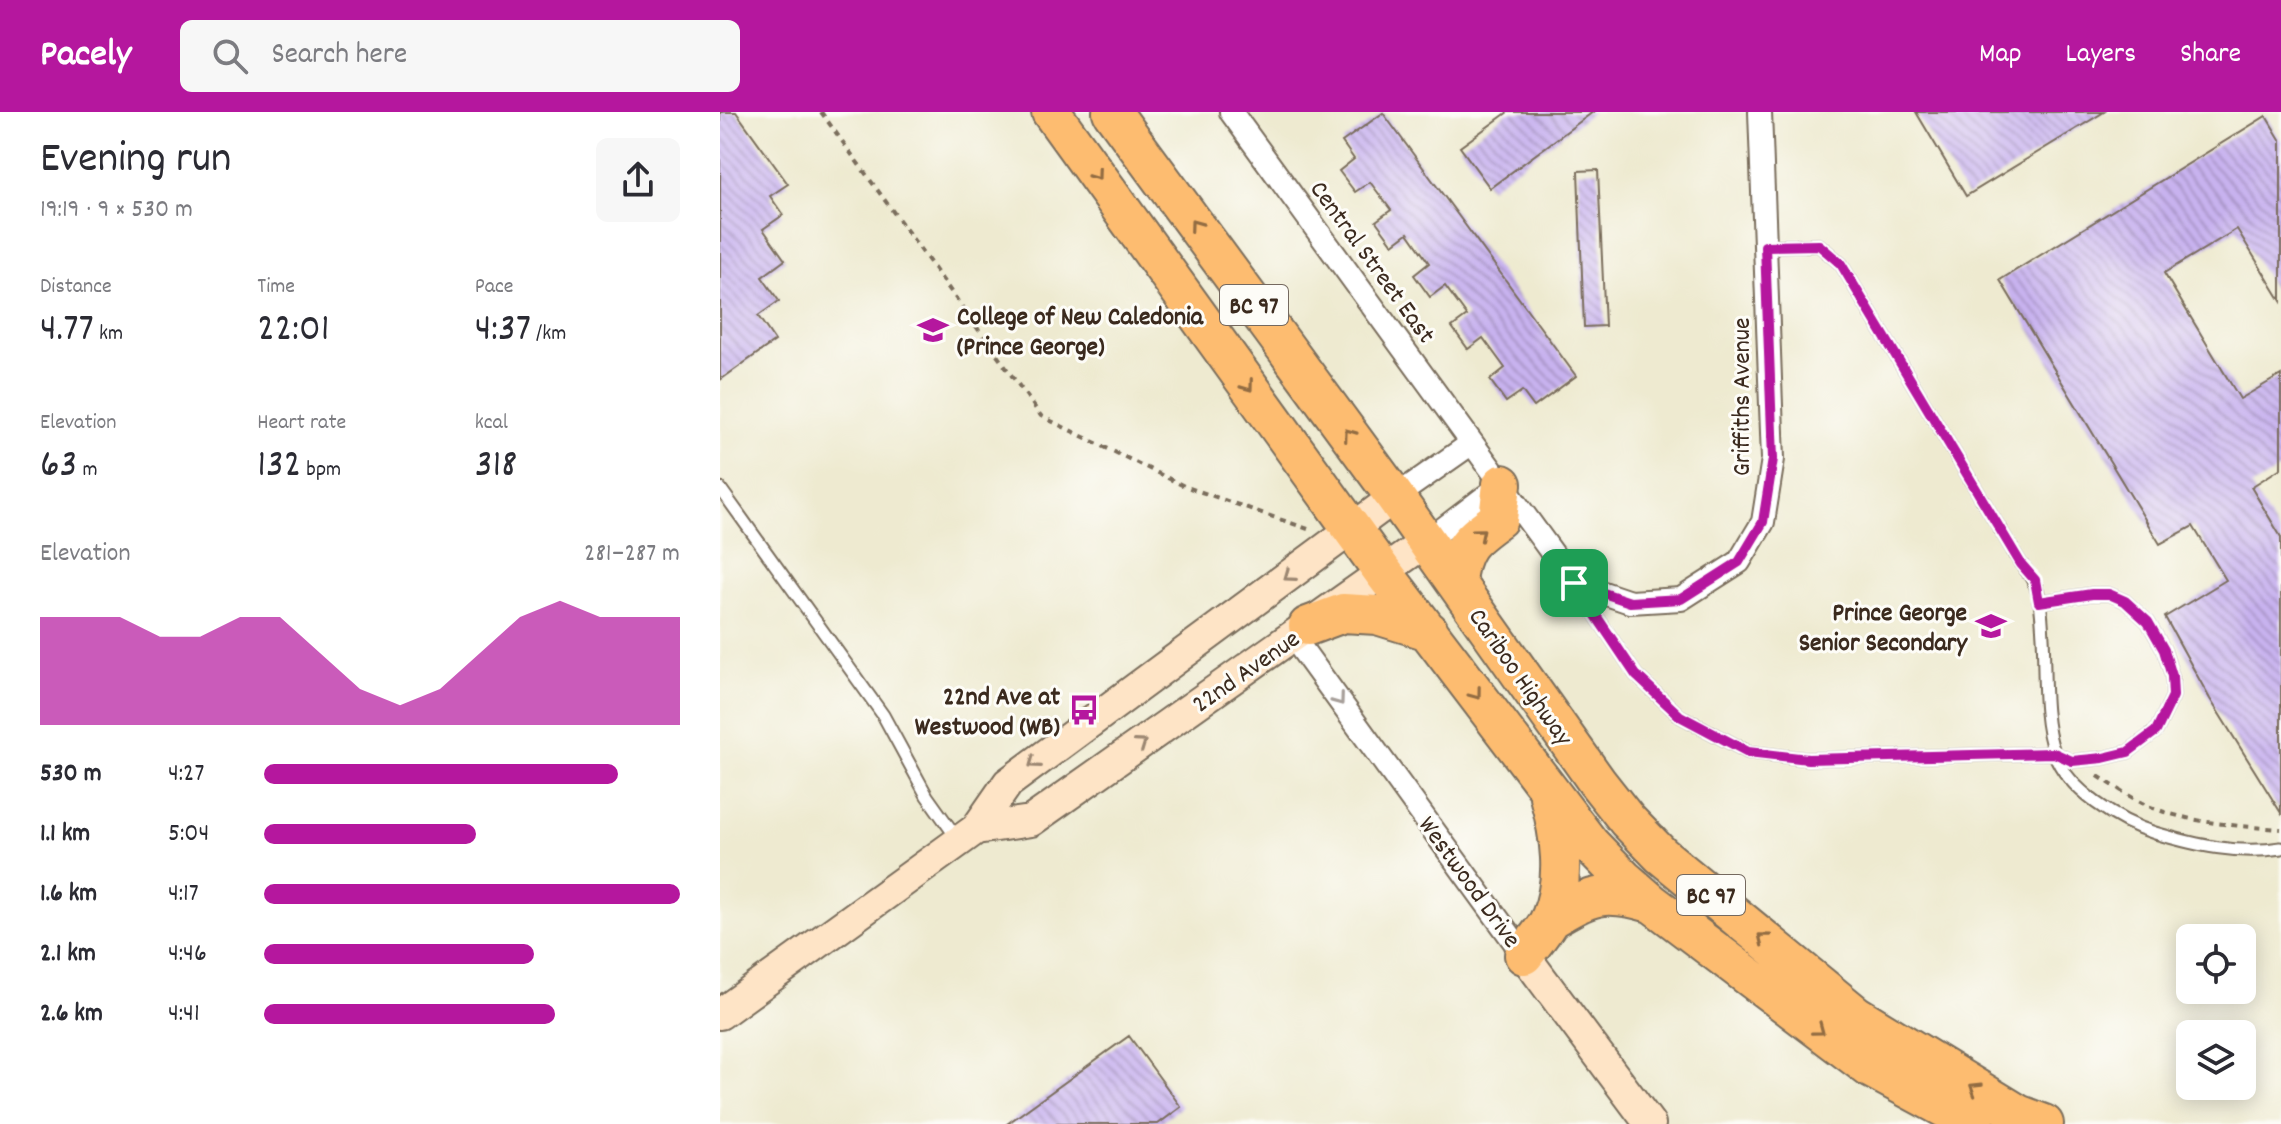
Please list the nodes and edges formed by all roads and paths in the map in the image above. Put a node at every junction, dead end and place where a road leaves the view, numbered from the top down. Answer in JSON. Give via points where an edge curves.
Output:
{"nodes":[{"id":1,"x":821,"y":112,"type":"edge"},
{"id":2,"x":1051,"y":112,"type":"edge"},
{"id":3,"x":1112,"y":112,"type":"edge"},
{"id":4,"x":1231,"y":112,"type":"edge"},
{"id":5,"x":1760,"y":112,"type":"edge"},
{"id":6,"x":1765,"y":246,"type":"junction"},
{"id":7,"x":1472,"y":443,"type":"junction"},
{"id":8,"x":1502,"y":484,"type":"junction"},
{"id":9,"x":720,"y":488,"type":"edge"},
{"id":10,"x":1395,"y":497,"type":"junction"},
{"id":11,"x":1352,"y":529,"type":"junction"},
{"id":12,"x":1427,"y":541,"type":"junction"},
{"id":13,"x":1383,"y":572,"type":"junction"},
{"id":14,"x":1456,"y":583,"type":"junction"},
{"id":15,"x":1574,"y":583,"type":"junction"},
{"id":16,"x":2039,"y":602,"type":"junction"},
{"id":17,"x":1429,"y":631,"type":"junction"},
{"id":18,"x":1300,"y":632,"type":"junction"},
{"id":19,"x":2054,"y":753,"type":"junction"},
{"id":20,"x":2072,"y":761,"type":"junction"},
{"id":21,"x":1546,"y":787,"type":"junction"},
{"id":22,"x":2281,"y":829,"type":"edge"},
{"id":23,"x":968,"y":835,"type":"junction"},
{"id":24,"x":2281,"y":848,"type":"edge"},
{"id":25,"x":1653,"y":904,"type":"junction"},
{"id":26,"x":1549,"y":920,"type":"junction"},
{"id":27,"x":1524,"y":955,"type":"junction"},
{"id":28,"x":720,"y":1014,"type":"edge"},
{"id":29,"x":1650,"y":1124,"type":"edge"},
{"id":30,"x":1974,"y":1124,"type":"edge"},
{"id":31,"x":2044,"y":1124,"type":"edge"}],
"edges":[{"from":1,"to":11,"type":"path","via":[[1041,416],[1184,486],[1304,529]]},
{"from":2,"to":11,"type":"highway","name":"Cariboo Highway","number":"BC 97","one_way":true},
{"from":10,"to":3,"type":"highway","name":"Cariboo Highway","number":"BC 97","one_way":true},
{"from":4,"to":7,"type":"street","name":"Central Street East"},
{"from":5,"to":6,"type":"street","name":"Griffiths Avenue"},
{"from":6,"to":15,"type":"street","name":"Griffiths Avenue","via":[[1773,459],[1763,522],[1739,562],[1681,599],[1630,602]]},
{"from":6,"to":16,"type":"lane","via":[[1819,245],[1841,264],[2035,580]]},
{"from":7,"to":8,"type":"street"},
{"from":7,"to":10,"type":"street","name":"22nd Avenue"},
{"from":8,"to":12,"type":"street","name":"22nd Avenue"},
{"from":14,"to":8,"type":"highway","one_way":true,"via":[[1463,550],[1498,519]]},
{"from":8,"to":15,"type":"street"},
{"from":9,"to":23,"type":"lane","via":[[883,715],[927,796]]},
{"from":10,"to":11,"type":"street","name":"22nd Avenue"},
{"from":10,"to":12,"type":"highway","name":"Cariboo Highway","number":"BC 97"},
{"from":11,"to":13,"type":"highway","name":"Cariboo Highway","number":"BC 97"},
{"from":11,"to":23,"type":"street","name":"22nd Avenue","one_way":true,"via":[[1008,783]]},
{"from":12,"to":13,"type":"street","name":"22nd Avenue"},
{"from":12,"to":14,"type":"highway","name":"Cariboo Highway","number":"BC 97"},
{"from":13,"to":17,"type":"highway","name":"Cariboo Highway","number":"BC 97"},
{"from":13,"to":18,"type":"street","name":"22nd Avenue"},
{"from":31,"to":14,"type":"highway","name":"Cariboo Highway","number":"BC 97","one_way":true,"via":[[2018,1114],[1856,1015],[1661,855],[1597,782]]},
{"from":15,"to":19,"type":"lane","via":[[1636,675],[1680,716],[1748,752],[1808,759]]},
{"from":16,"to":19,"type":"lane"},
{"from":16,"to":20,"type":"lane","via":[[2092,594],[2125,601],[2148,622],[2172,676],[2173,696],[2156,731],[2128,752]]},
{"from":17,"to":18,"type":"highway","via":[[1377,615],[1343,613]]},
{"from":17,"to":21,"type":"highway","name":"Cariboo Highway","number":"BC 97","one_way":true},
{"from":23,"to":18,"type":"street","name":"22nd Avenue","one_way":true,"via":[[1031,821]]},
{"from":18,"to":27,"type":"street","name":"Westwood Drive","one_way":true},
{"from":19,"to":20,"type":"lane"},
{"from":19,"to":24,"type":"lane","via":[[2080,788],[2105,810],[2140,829],[2196,845]]},
{"from":20,"to":22,"type":"path","via":[[2147,805],[2240,827]]},
{"from":21,"to":25,"type":"highway","name":"Cariboo Highway","number":"BC 97","via":[[1590,844]]},
{"from":21,"to":26,"type":"highway","via":[[1560,864]]},
{"from":23,"to":28,"type":"street","name":"22nd Avenue"},
{"from":25,"to":26,"type":"highway","via":[[1600,895]]},
{"from":25,"to":30,"type":"highway","name":"Cariboo Highway","number":"BC 97","one_way":true,"via":[[1870,1068]]},
{"from":26,"to":27,"type":"highway"},
{"from":27,"to":29,"type":"street","name":"Westwood Drive"}]}
